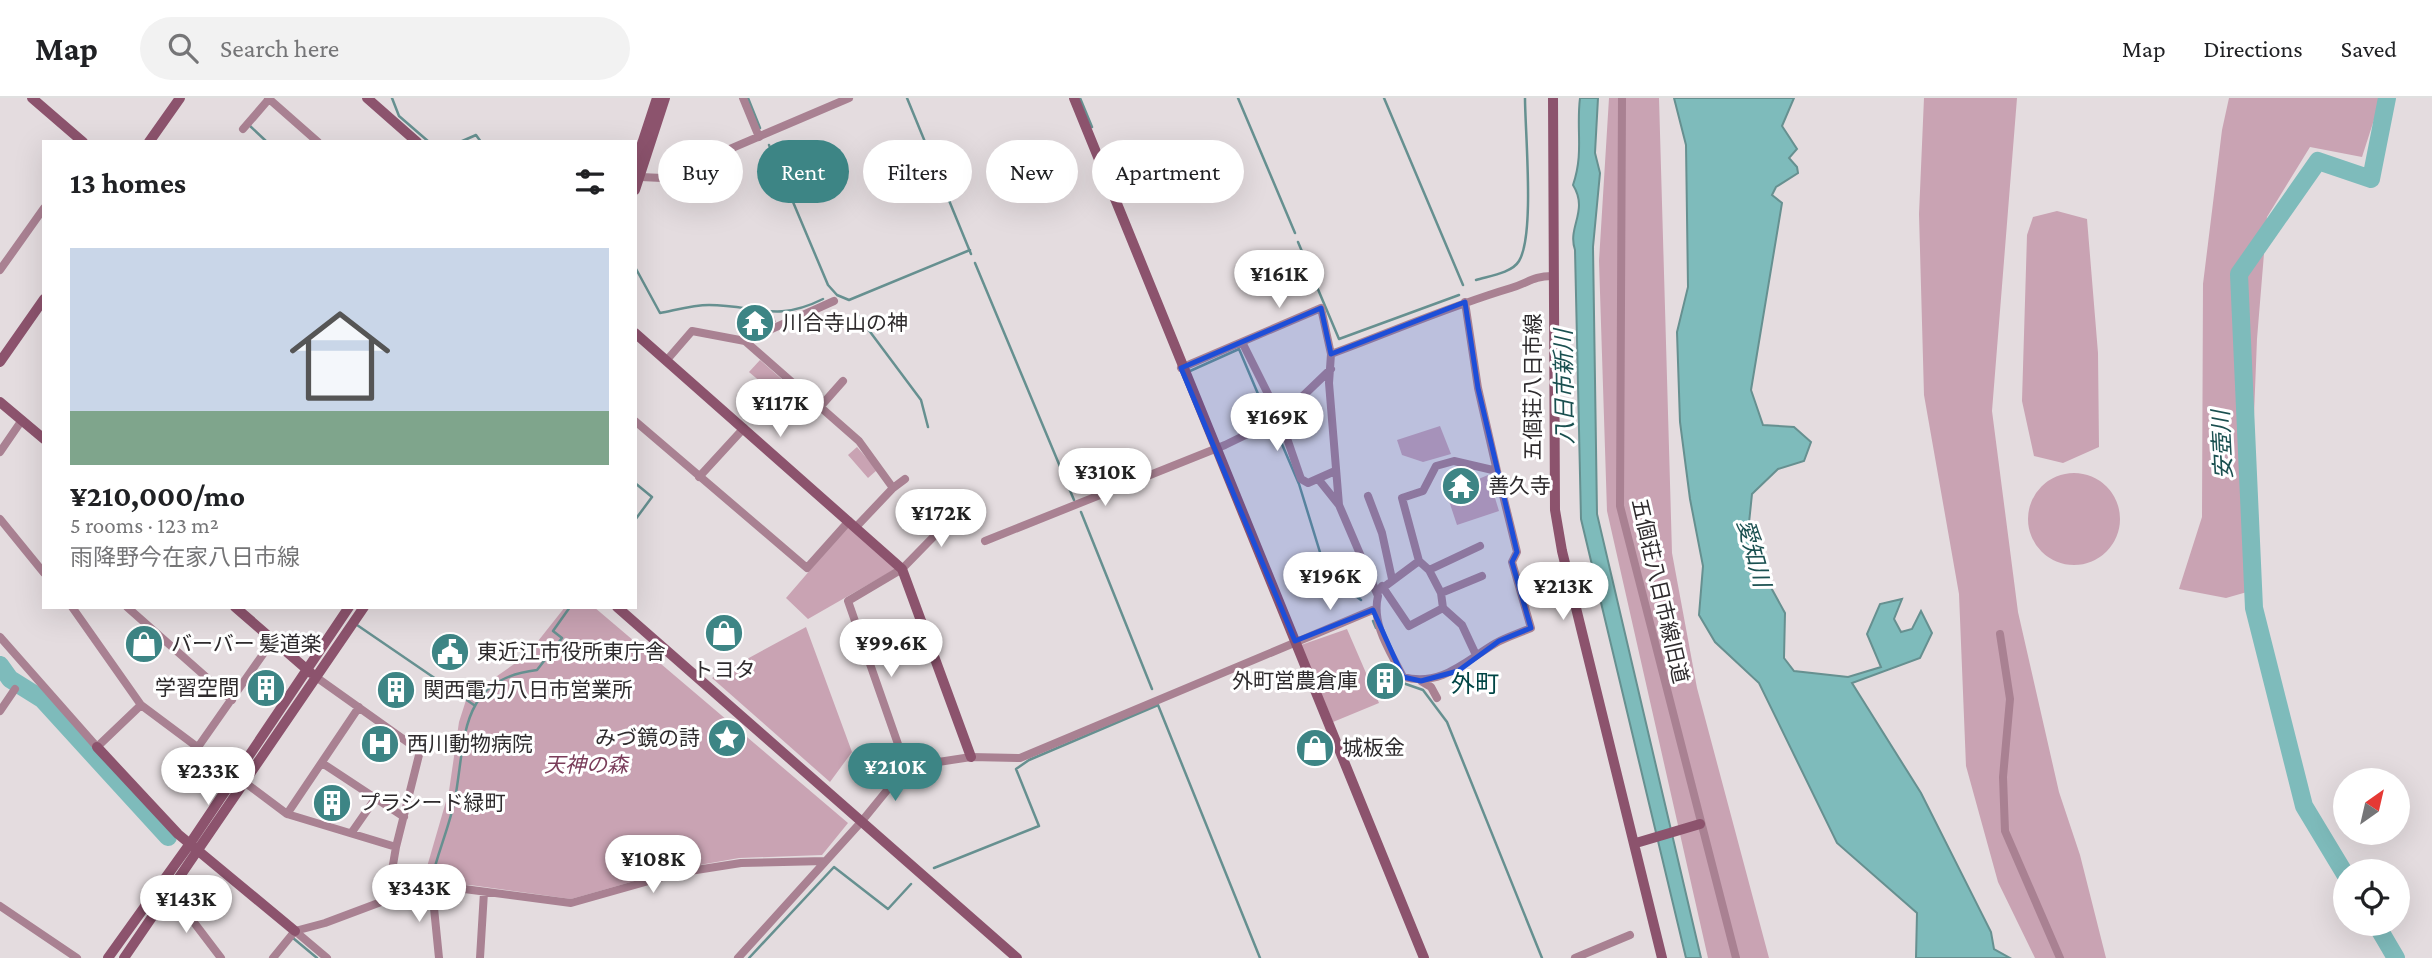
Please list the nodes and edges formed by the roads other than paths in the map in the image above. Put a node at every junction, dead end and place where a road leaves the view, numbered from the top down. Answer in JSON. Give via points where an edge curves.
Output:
{"nodes":[{"id":1,"x":32,"y":98,"type":"edge"},
{"id":2,"x":180,"y":98,"type":"edge"},
{"id":3,"x":368,"y":98,"type":"edge"},
{"id":4,"x":657,"y":98,"type":"edge"},
{"id":5,"x":665,"y":98,"type":"edge"},
{"id":6,"x":743,"y":98,"type":"edge"},
{"id":7,"x":849,"y":98,"type":"edge"},
{"id":8,"x":1074,"y":98,"type":"edge"},
{"id":9,"x":1553,"y":98,"type":"edge"},
{"id":10,"x":1622,"y":98,"type":"edge"},
{"id":11,"x":269,"y":99,"type":"edge"},
{"id":12,"x":243,"y":129,"type":"dead end"},
{"id":13,"x":759,"y":137,"type":"junction"},
{"id":14,"x":81,"y":140,"type":"edge"},
{"id":15,"x":150,"y":140,"type":"edge"},
{"id":16,"x":316,"y":140,"type":"edge"},
{"id":17,"x":414,"y":140,"type":"edge"},
{"id":18,"x":637,"y":158,"type":"edge"},
{"id":19,"x":641,"y":177,"type":"junction"},
{"id":20,"x":637,"y":186,"type":"edge"},
{"id":21,"x":42,"y":211,"type":"edge"},
{"id":22,"x":0,"y":270,"type":"edge"},
{"id":23,"x":1552,"y":276,"type":"junction"},
{"id":24,"x":834,"y":301,"type":"dead end"},
{"id":25,"x":42,"y":302,"type":"edge"},
{"id":26,"x":1465,"y":302,"type":"junction"},
{"id":27,"x":637,"y":335,"type":"edge"},
{"id":28,"x":745,"y":341,"type":"junction"},
{"id":29,"x":1242,"y":342,"type":"junction"},
{"id":30,"x":1331,"y":354,"type":"junction"},
{"id":31,"x":1,"y":360,"type":"edge"},
{"id":32,"x":666,"y":361,"type":"junction"},
{"id":33,"x":1181,"y":368,"type":"junction"},
{"id":34,"x":1331,"y":369,"type":"junction"},
{"id":35,"x":843,"y":381,"type":"dead end"},
{"id":36,"x":0,"y":402,"type":"edge"},
{"id":37,"x":820,"y":407,"type":"junction"},
{"id":38,"x":1280,"y":418,"type":"junction"},
{"id":39,"x":22,"y":420,"type":"junction"},
{"id":40,"x":637,"y":423,"type":"edge"},
{"id":41,"x":744,"y":428,"type":"junction"},
{"id":42,"x":42,"y":437,"type":"edge"},
{"id":43,"x":1214,"y":447,"type":"junction"},
{"id":44,"x":0,"y":452,"type":"edge"},
{"id":45,"x":1335,"y":471,"type":"junction"},
{"id":46,"x":1497,"y":471,"type":"junction"},
{"id":47,"x":699,"y":477,"type":"junction"},
{"id":48,"x":905,"y":479,"type":"dead end"},
{"id":49,"x":1319,"y":480,"type":"junction"},
{"id":50,"x":893,"y":488,"type":"junction"},
{"id":51,"x":1368,"y":496,"type":"dead end"},
{"id":52,"x":1339,"y":505,"type":"junction"},
{"id":53,"x":967,"y":513,"type":"dead end"},
{"id":54,"x":0,"y":519,"type":"edge"},
{"id":55,"x":852,"y":524,"type":"junction"},
{"id":56,"x":985,"y":541,"type":"dead end"},
{"id":57,"x":1480,"y":546,"type":"dead end"},
{"id":58,"x":1419,"y":561,"type":"junction"},
{"id":59,"x":902,"y":569,"type":"junction"},
{"id":60,"x":1429,"y":570,"type":"junction"},
{"id":61,"x":42,"y":571,"type":"edge"},
{"id":62,"x":1482,"y":576,"type":"dead end"},
{"id":63,"x":1392,"y":579,"type":"junction"},
{"id":64,"x":1382,"y":586,"type":"junction"},
{"id":65,"x":1441,"y":593,"type":"junction"},
{"id":66,"x":1378,"y":596,"type":"junction"},
{"id":67,"x":1443,"y":608,"type":"junction"},
{"id":68,"x":129,"y":609,"type":"edge"},
{"id":69,"x":237,"y":609,"type":"edge"},
{"id":70,"x":348,"y":609,"type":"edge"},
{"id":71,"x":363,"y":609,"type":"edge"},
{"id":72,"x":619,"y":609,"type":"edge"},
{"id":73,"x":1375,"y":609,"type":"junction"},
{"id":74,"x":75,"y":611,"type":"edge"},
{"id":75,"x":2000,"y":634,"type":"dead end"},
{"id":76,"x":0,"y":637,"type":"edge"},
{"id":77,"x":273,"y":640,"type":"junction"},
{"id":78,"x":1295,"y":641,"type":"junction"},
{"id":79,"x":1476,"y":655,"type":"junction"},
{"id":80,"x":307,"y":669,"type":"junction"},
{"id":81,"x":316,"y":677,"type":"junction"},
{"id":82,"x":1421,"y":681,"type":"junction"},
{"id":83,"x":15,"y":689,"type":"dead end"},
{"id":84,"x":1437,"y":698,"type":"dead end"},
{"id":85,"x":232,"y":700,"type":"junction"},
{"id":86,"x":141,"y":705,"type":"junction"},
{"id":87,"x":359,"y":707,"type":"junction"},
{"id":88,"x":0,"y":710,"type":"edge"},
{"id":89,"x":97,"y":747,"type":"junction"},
{"id":90,"x":198,"y":747,"type":"junction"},
{"id":91,"x":971,"y":757,"type":"junction"},
{"id":92,"x":322,"y":763,"type":"junction"},
{"id":93,"x":906,"y":766,"type":"junction"},
{"id":94,"x":234,"y":775,"type":"junction"},
{"id":95,"x":244,"y":782,"type":"junction"},
{"id":96,"x":375,"y":799,"type":"junction"},
{"id":97,"x":287,"y":814,"type":"junction"},
{"id":98,"x":404,"y":817,"type":"junction"},
{"id":99,"x":862,"y":821,"type":"junction"},
{"id":100,"x":1695,"y":826,"type":"junction"},
{"id":101,"x":352,"y":831,"type":"junction"},
{"id":102,"x":1640,"y":842,"type":"junction"},
{"id":103,"x":396,"y":847,"type":"junction"},
{"id":104,"x":193,"y":848,"type":"junction"},
{"id":105,"x":825,"y":861,"type":"junction"},
{"id":106,"x":432,"y":888,"type":"junction"},
{"id":107,"x":484,"y":892,"type":"junction"},
{"id":108,"x":166,"y":896,"type":"junction"},
{"id":109,"x":387,"y":900,"type":"junction"},
{"id":110,"x":0,"y":906,"type":"edge"},
{"id":111,"x":295,"y":931,"type":"junction"},
{"id":112,"x":1630,"y":935,"type":"dead end"},
{"id":113,"x":77,"y":958,"type":"edge"},
{"id":114,"x":108,"y":958,"type":"edge"},
{"id":115,"x":124,"y":958,"type":"edge"},
{"id":116,"x":222,"y":958,"type":"edge"},
{"id":117,"x":273,"y":958,"type":"edge"},
{"id":118,"x":327,"y":958,"type":"edge"},
{"id":119,"x":439,"y":958,"type":"edge"},
{"id":120,"x":480,"y":958,"type":"edge"},
{"id":121,"x":738,"y":958,"type":"edge"},
{"id":122,"x":1017,"y":958,"type":"edge"},
{"id":123,"x":1424,"y":958,"type":"edge"},
{"id":124,"x":1575,"y":958,"type":"edge"},
{"id":125,"x":1662,"y":958,"type":"edge"},
{"id":126,"x":1736,"y":958,"type":"edge"},
{"id":127,"x":2060,"y":958,"type":"edge"}],
"edges":[{"from":1,"to":14,"type":"street"},
{"from":2,"to":15,"type":"street"},
{"from":3,"to":17,"type":"street"},
{"from":4,"to":18,"type":"street"},
{"from":5,"to":19,"type":"street"},
{"from":6,"to":13,"type":"street"},
{"from":7,"to":13,"type":"street"},
{"from":8,"to":33,"type":"street"},
{"from":9,"to":23,"type":"street","name":"五個荘八日市線"},
{"from":10,"to":100,"type":"street","name":"五個荘八日市線旧道","via":[[1620,506]]},
{"from":11,"to":12,"type":"street"},
{"from":11,"to":16,"type":"street"},
{"from":13,"to":19,"type":"street","via":[[662,178]]},
{"from":19,"to":20,"type":"street"},
{"from":21,"to":22,"type":"street"},
{"from":23,"to":26,"type":"street","via":[[1535,276]]},
{"from":23,"to":102,"type":"street","name":"五個荘八日市線","via":[[1555,510],[1609,747]]},
{"from":24,"to":28,"type":"street"},
{"from":25,"to":31,"type":"street"},
{"from":26,"to":30,"type":"street"},
{"from":26,"to":46,"type":"street"},
{"from":27,"to":32,"type":"street"},
{"from":28,"to":32,"type":"street","via":[[692,331]]},
{"from":28,"to":37,"type":"street"},
{"from":29,"to":30,"type":"street","via":[[1321,308]]},
{"from":29,"to":33,"type":"street"},
{"from":29,"to":38,"type":"street"},
{"from":30,"to":34,"type":"street"},
{"from":32,"to":41,"type":"street"},
{"from":33,"to":43,"type":"street"},
{"from":34,"to":38,"type":"street"},
{"from":34,"to":45,"type":"street"},
{"from":35,"to":37,"type":"street"},
{"from":36,"to":39,"type":"street"},
{"from":37,"to":50,"type":"street","via":[[859,441]]},
{"from":38,"to":43,"type":"street"},
{"from":38,"to":49,"type":"street","via":[[1301,479],[1308,483]]},
{"from":39,"to":42,"type":"street"},
{"from":39,"to":44,"type":"street"},
{"from":40,"to":47,"type":"street"},
{"from":41,"to":47,"type":"street"},
{"from":41,"to":55,"type":"street"},
{"from":43,"to":56,"type":"street"},
{"from":43,"to":78,"type":"street"},
{"from":45,"to":49,"type":"street"},
{"from":45,"to":52,"type":"street"},
{"from":46,"to":58,"type":"street","via":[[1454,461],[1436,466],[1423,491],[1402,499]]},
{"from":46,"to":79,"type":"street","via":[[1517,552],[1512,562],[1531,628]]},
{"from":47,"to":55,"type":"street","via":[[807,568]]},
{"from":48,"to":50,"type":"street"},
{"from":49,"to":52,"type":"street"},
{"from":50,"to":55,"type":"street"},
{"from":51,"to":63,"type":"street"},
{"from":52,"to":66,"type":"street"},
{"from":53,"to":59,"type":"street","via":[[943,527]]},
{"from":54,"to":61,"type":"street"},
{"from":55,"to":59,"type":"street"},
{"from":57,"to":60,"type":"street"},
{"from":58,"to":60,"type":"street"},
{"from":58,"to":63,"type":"street"},
{"from":59,"to":91,"type":"street"},
{"from":59,"to":93,"type":"street","via":[[848,601]]},
{"from":60,"to":65,"type":"street"},
{"from":62,"to":65,"type":"street"},
{"from":63,"to":64,"type":"street"},
{"from":64,"to":66,"type":"street"},
{"from":64,"to":67,"type":"street","via":[[1409,626]]},
{"from":65,"to":67,"type":"street"},
{"from":66,"to":73,"type":"street"},
{"from":67,"to":79,"type":"street","via":[[1462,625]]},
{"from":68,"to":85,"type":"street"},
{"from":69,"to":77,"type":"street"},
{"from":70,"to":80,"type":"street"},
{"from":71,"to":81,"type":"street"},
{"from":72,"to":99,"type":"street"},
{"from":73,"to":78,"type":"street"},
{"from":73,"to":82,"type":"street","via":[[1381,633],[1403,677]]},
{"from":74,"to":86,"type":"street"},
{"from":75,"to":127,"type":"street","via":[[2010,699],[2003,777],[2005,831]]},
{"from":76,"to":89,"type":"street"},
{"from":77,"to":80,"type":"street"},
{"from":77,"to":85,"type":"street"},
{"from":78,"to":91,"type":"street","via":[[1020,758]]},
{"from":78,"to":123,"type":"street"},
{"from":79,"to":82,"type":"street","via":[[1458,671]]},
{"from":80,"to":81,"type":"street"},
{"from":80,"to":94,"type":"street"},
{"from":81,"to":87,"type":"street"},
{"from":81,"to":95,"type":"street"},
{"from":82,"to":84,"type":"street"},
{"from":83,"to":88,"type":"street"},
{"from":85,"to":90,"type":"street"},
{"from":86,"to":89,"type":"street"},
{"from":86,"to":90,"type":"street"},
{"from":87,"to":92,"type":"street"},
{"from":87,"to":98,"type":"street","via":[[420,751]]},
{"from":89,"to":104,"type":"street"},
{"from":90,"to":94,"type":"street"},
{"from":91,"to":93,"type":"street"},
{"from":92,"to":96,"type":"street"},
{"from":92,"to":97,"type":"street"},
{"from":93,"to":99,"type":"street"},
{"from":94,"to":95,"type":"street"},
{"from":94,"to":104,"type":"street"},
{"from":95,"to":97,"type":"street"},
{"from":95,"to":104,"type":"street"},
{"from":96,"to":98,"type":"street"},
{"from":96,"to":101,"type":"street"},
{"from":97,"to":101,"type":"street"},
{"from":98,"to":103,"type":"street"},
{"from":99,"to":105,"type":"street"},
{"from":99,"to":122,"type":"street"},
{"from":100,"to":102,"type":"street"},
{"from":100,"to":126,"type":"street","name":"五個荘八日市線旧道"},
{"from":101,"to":103,"type":"street"},
{"from":102,"to":125,"type":"street","name":"五個荘八日市線"},
{"from":103,"to":109,"type":"street"},
{"from":104,"to":108,"type":"street"},
{"from":104,"to":111,"type":"street"},
{"from":104,"to":114,"type":"street"},
{"from":105,"to":107,"type":"street","via":[[741,863],[677,873],[571,903]]},
{"from":105,"to":121,"type":"street"},
{"from":106,"to":107,"type":"street"},
{"from":106,"to":109,"type":"street"},
{"from":106,"to":119,"type":"street"},
{"from":107,"to":120,"type":"street"},
{"from":108,"to":115,"type":"street"},
{"from":108,"to":116,"type":"street","via":[[186,912]]},
{"from":109,"to":111,"type":"street"},
{"from":110,"to":113,"type":"street"},
{"from":111,"to":117,"type":"street"},
{"from":111,"to":118,"type":"street"},
{"from":112,"to":124,"type":"street"}]}
